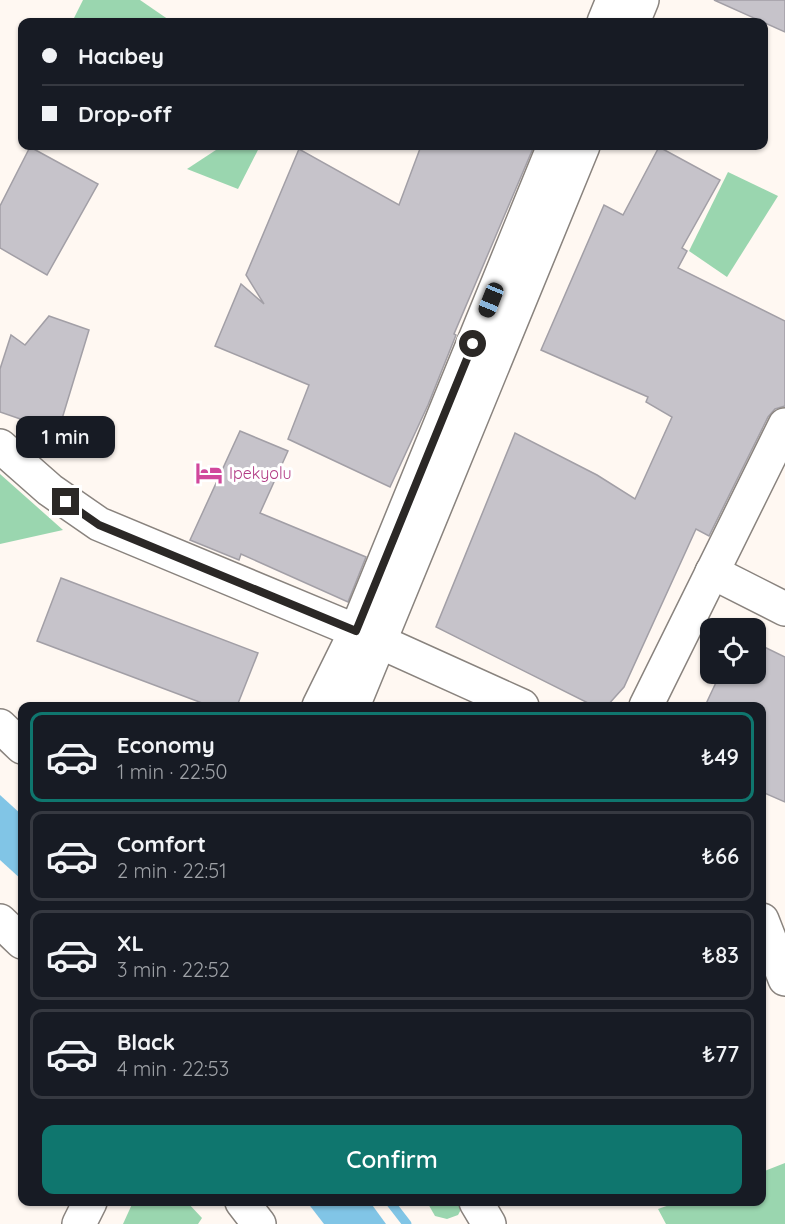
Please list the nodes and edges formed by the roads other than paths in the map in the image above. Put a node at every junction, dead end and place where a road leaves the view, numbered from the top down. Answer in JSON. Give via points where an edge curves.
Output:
{"nodes":[{"id":1,"x":613,"y":0,"type":"edge"},
{"id":2,"x":642,"y":0,"type":"edge"},
{"id":3,"x":606,"y":18,"type":"edge"},
{"id":4,"x":635,"y":18,"type":"edge"},
{"id":5,"x":552,"y":150,"type":"edge"},
{"id":6,"x":581,"y":150,"type":"edge"},
{"id":7,"x":785,"y":425,"type":"edge"},
{"id":8,"x":0,"y":446,"type":"edge"},
{"id":9,"x":712,"y":572,"type":"junction"},
{"id":10,"x":785,"y":609,"type":"edge"},
{"id":11,"x":368,"y":637,"type":"junction"},
{"id":12,"x":322,"y":702,"type":"edge"},
{"id":13,"x":354,"y":702,"type":"edge"},
{"id":14,"x":513,"y":702,"type":"edge"},
{"id":15,"x":648,"y":702,"type":"edge"},
{"id":16,"x":0,"y":726,"type":"edge"},
{"id":17,"x":18,"y":743,"type":"edge"},
{"id":18,"x":0,"y":921,"type":"edge"},
{"id":19,"x":766,"y":930,"type":"edge"},
{"id":20,"x":18,"y":938,"type":"edge"},
{"id":21,"x":785,"y":979,"type":"edge"},
{"id":22,"x":88,"y":1206,"type":"edge"},
{"id":23,"x":245,"y":1206,"type":"edge"},
{"id":24,"x":478,"y":1206,"type":"edge"},
{"id":25,"x":79,"y":1224,"type":"edge"},
{"id":26,"x":259,"y":1224,"type":"edge"},
{"id":27,"x":489,"y":1224,"type":"edge"}],
"edges":[{"from":1,"to":3,"type":"street"},
{"from":2,"to":4,"type":"street"},
{"from":5,"to":11,"type":"street"},
{"from":6,"to":11,"type":"street"},
{"from":7,"to":9,"type":"street"},
{"from":8,"to":11,"type":"street","via":[[50,490],[99,525]]},
{"from":9,"to":10,"type":"street"},
{"from":9,"to":15,"type":"street"},
{"from":11,"to":12,"type":"street"},
{"from":11,"to":13,"type":"street"},
{"from":11,"to":14,"type":"street"},
{"from":16,"to":17,"type":"street"},
{"from":18,"to":20,"type":"street"},
{"from":19,"to":21,"type":"street"},
{"from":22,"to":25,"type":"street"},
{"from":23,"to":26,"type":"street"},
{"from":24,"to":27,"type":"street"}]}
